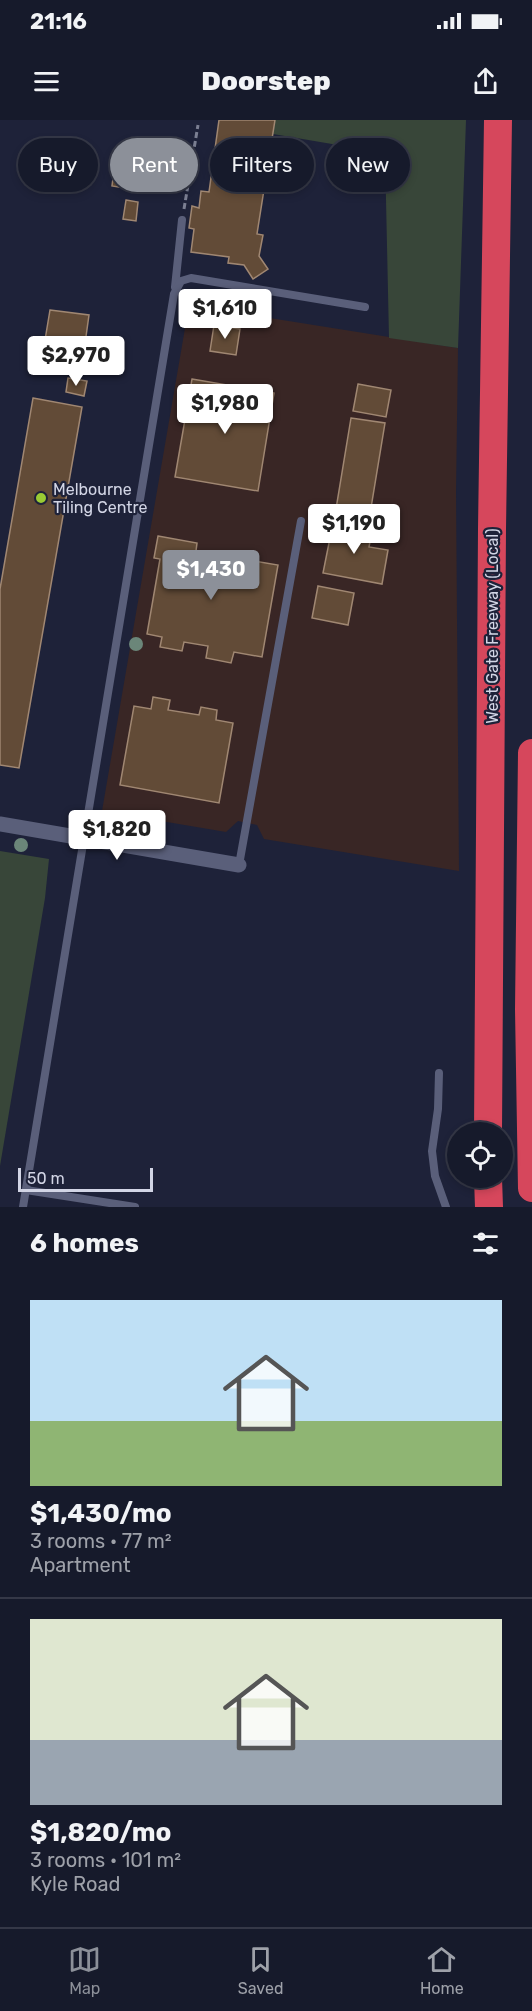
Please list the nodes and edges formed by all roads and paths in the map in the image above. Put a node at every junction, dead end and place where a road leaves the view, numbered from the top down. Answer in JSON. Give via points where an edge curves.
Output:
{"nodes":[{"id":1,"x":498,"y":120,"type":"edge"},
{"id":2,"x":198,"y":125,"type":"dead end"},
{"id":3,"x":182,"y":220,"type":"joint"},
{"id":4,"x":174,"y":294,"type":"junction"},
{"id":5,"x":365,"y":307,"type":"dead end"},
{"id":6,"x":301,"y":521,"type":"dead end"},
{"id":7,"x":532,"y":753,"type":"edge"},
{"id":8,"x":0,"y":824,"type":"edge"},
{"id":9,"x":84,"y":839,"type":"junction"},
{"id":10,"x":239,"y":865,"type":"joint"},
{"id":11,"x":439,"y":1073,"type":"dead end"},
{"id":12,"x":488,"y":1122,"type":"edge"},
{"id":13,"x":488,"y":1188,"type":"edge"},
{"id":14,"x":532,"y":1188,"type":"edge"},
{"id":15,"x":26,"y":1190,"type":"junction"},
{"id":16,"x":23,"y":1207,"type":"edge"},
{"id":17,"x":135,"y":1207,"type":"edge"},
{"id":18,"x":446,"y":1207,"type":"edge"},
{"id":19,"x":489,"y":1207,"type":"edge"}],
"edges":[{"from":1,"to":12,"type":"highway","name":"West Gate Freeway (Local)"},
{"from":2,"to":3,"type":"path"},
{"from":3,"to":4,"type":"lane"},
{"from":4,"to":5,"type":"lane","via":[[181,281],[191,278]]},
{"from":4,"to":9,"type":"lane"},
{"from":6,"to":10,"type":"lane"},
{"from":7,"to":14,"type":"highway"},
{"from":8,"to":9,"type":"street"},
{"from":9,"to":10,"type":"street"},
{"from":9,"to":15,"type":"lane"},
{"from":11,"to":18,"type":"lane","via":[[432,1151],[435,1176]]},
{"from":13,"to":19,"type":"highway"},
{"from":15,"to":16,"type":"lane"},
{"from":15,"to":17,"type":"lane"}]}
